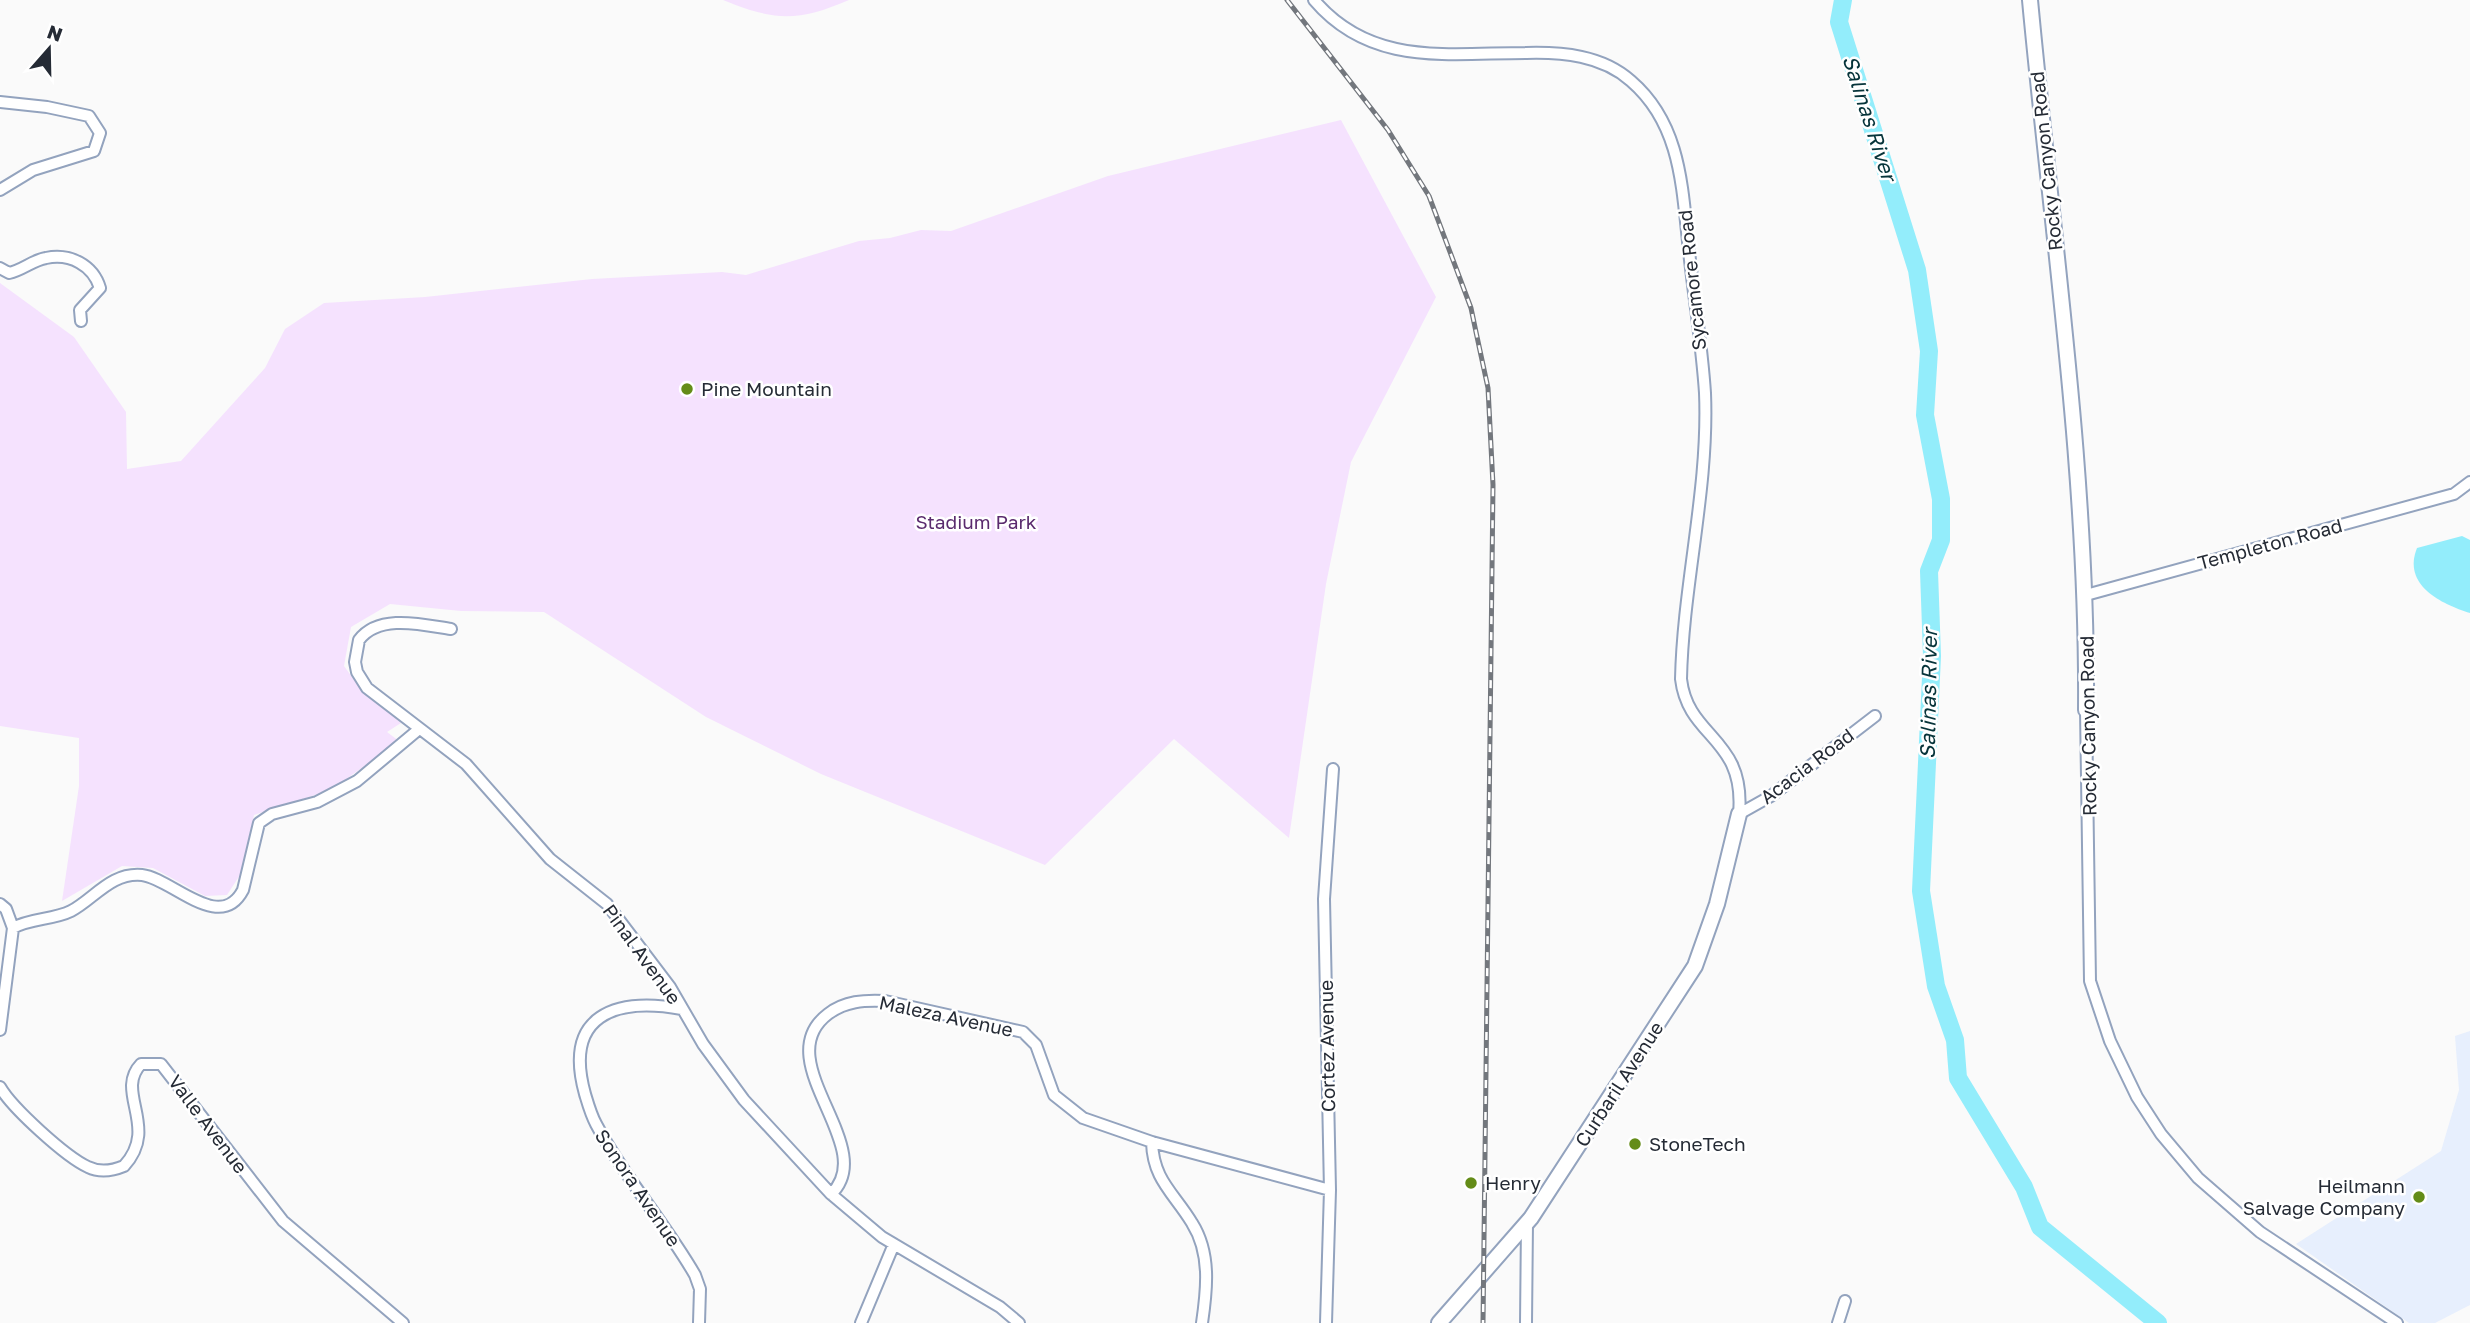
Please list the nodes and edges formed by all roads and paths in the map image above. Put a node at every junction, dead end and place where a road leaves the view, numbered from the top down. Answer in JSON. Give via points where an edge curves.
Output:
{"nodes":[{"id":1,"x":1314,"y":0,"type":"edge"},
{"id":2,"x":2030,"y":0,"type":"edge"},
{"id":3,"x":0,"y":102,"type":"edge"},
{"id":4,"x":0,"y":190,"type":"edge"},
{"id":5,"x":0,"y":268,"type":"edge"},
{"id":6,"x":81,"y":321,"type":"dead end"},
{"id":7,"x":2470,"y":482,"type":"edge"},
{"id":8,"x":2086,"y":595,"type":"junction"},
{"id":9,"x":452,"y":629,"type":"dead end"},
{"id":10,"x":2086,"y":710,"type":"joint"},
{"id":11,"x":1875,"y":716,"type":"dead end"},
{"id":12,"x":418,"y":730,"type":"junction"},
{"id":13,"x":1333,"y":769,"type":"dead end"},
{"id":14,"x":1739,"y":814,"type":"junction"},
{"id":15,"x":0,"y":904,"type":"edge"},
{"id":16,"x":13,"y":928,"type":"junction"},
{"id":17,"x":682,"y":1009,"type":"junction"},
{"id":18,"x":0,"y":1030,"type":"edge"},
{"id":19,"x":0,"y":1087,"type":"edge"},
{"id":20,"x":1153,"y":1142,"type":"junction"},
{"id":21,"x":1330,"y":1190,"type":"junction"},
{"id":22,"x":831,"y":1194,"type":"junction"},
{"id":23,"x":1527,"y":1223,"type":"junction"},
{"id":24,"x":894,"y":1244,"type":"junction"},
{"id":25,"x":1845,"y":1301,"type":"dead end"},
{"id":26,"x":403,"y":1323,"type":"edge"},
{"id":27,"x":699,"y":1323,"type":"edge"},
{"id":28,"x":861,"y":1323,"type":"edge"},
{"id":29,"x":1019,"y":1323,"type":"edge"},
{"id":30,"x":1202,"y":1323,"type":"edge"},
{"id":31,"x":1326,"y":1323,"type":"edge"},
{"id":32,"x":1439,"y":1323,"type":"edge"},
{"id":33,"x":1526,"y":1323,"type":"edge"},
{"id":34,"x":1838,"y":1323,"type":"edge"},
{"id":35,"x":2397,"y":1323,"type":"edge"}],
"edges":[{"from":1,"to":14,"type":"street","name":"Sycamore Road","via":[[1354,35],[1390,49],[1553,52],[1593,60],[1631,81],[1665,123],[1680,165],[1704,394],[1703,455],[1681,682],[1690,709],[1730,756],[1740,784]]},
{"from":2,"to":8,"type":"street","name":"Rocky Canyon Road"},
{"from":3,"to":4,"type":"street","via":[[89,116],[100,132],[94,152],[33,170]]},
{"from":5,"to":6,"type":"street","via":[[9,273],[44,258],[62,256],[87,266],[100,288],[80,310]]},
{"from":7,"to":8,"type":"street","name":"Templeton Road","via":[[2454,494]]},
{"from":8,"to":10,"type":"street","name":"Rocky Canyon Road"},
{"from":9,"to":12,"type":"street","name":"Pinal Avenue","via":[[398,622],[379,626],[359,640],[355,662],[362,681]]},
{"from":10,"to":35,"type":"street","name":"Rocky Canyon Road","via":[[2091,981],[2106,1030],[2137,1097],[2198,1178],[2260,1232]]},
{"from":11,"to":14,"type":"street","name":"Acacia Road","via":[[1771,796]]},
{"from":12,"to":16,"type":"street","via":[[357,781],[317,802],[272,814],[259,823],[243,890],[225,905],[200,903],[154,878],[127,876],[102,887],[69,912]]},
{"from":12,"to":17,"type":"street","name":"Pinal Avenue","via":[[466,764],[550,859],[607,904]]},
{"from":13,"to":21,"type":"street","name":"Cortez Avenue","via":[[1324,899]]},
{"from":14,"to":23,"type":"street","name":"Curbaril Avenue","via":[[1717,904],[1695,966]]},
{"from":15,"to":16,"type":"street"},
{"from":16,"to":18,"type":"street"},
{"from":17,"to":22,"type":"street","name":"Pinal Avenue","via":[[744,1100]]},
{"from":17,"to":27,"type":"street","name":"Sonora Avenue","via":[[655,1004],[607,1012],[588,1027],[580,1063],[595,1124],[695,1275],[700,1289]]},
{"from":19,"to":26,"type":"street","name":"Valle Avenue","via":[[11,1103],[76,1160],[110,1171],[124,1166],[139,1141],[131,1090],[134,1074],[141,1064],[160,1064],[283,1221]]},
{"from":20,"to":21,"type":"street","name":"Maleza Avenue"},
{"from":20,"to":22,"type":"street","name":"Maleza Avenue","via":[[1083,1118],[1064,1105],[1049,1086],[1036,1045],[1015,1028],[866,1000],[842,1006],[821,1020],[810,1045],[811,1065],[843,1153],[839,1187]]},
{"from":20,"to":30,"type":"street","via":[[1155,1170],[1192,1223],[1202,1246],[1207,1281]]},
{"from":21,"to":31,"type":"street","name":"Cortez Avenue"},
{"from":22,"to":24,"type":"street","name":"Pinal Avenue"},
{"from":23,"to":32,"type":"street","name":"Curbaril Avenue"},
{"from":23,"to":33,"type":"street"},
{"from":24,"to":28,"type":"street"},
{"from":24,"to":29,"type":"street","name":"Pinal Avenue"},
{"from":25,"to":34,"type":"street"}]}
